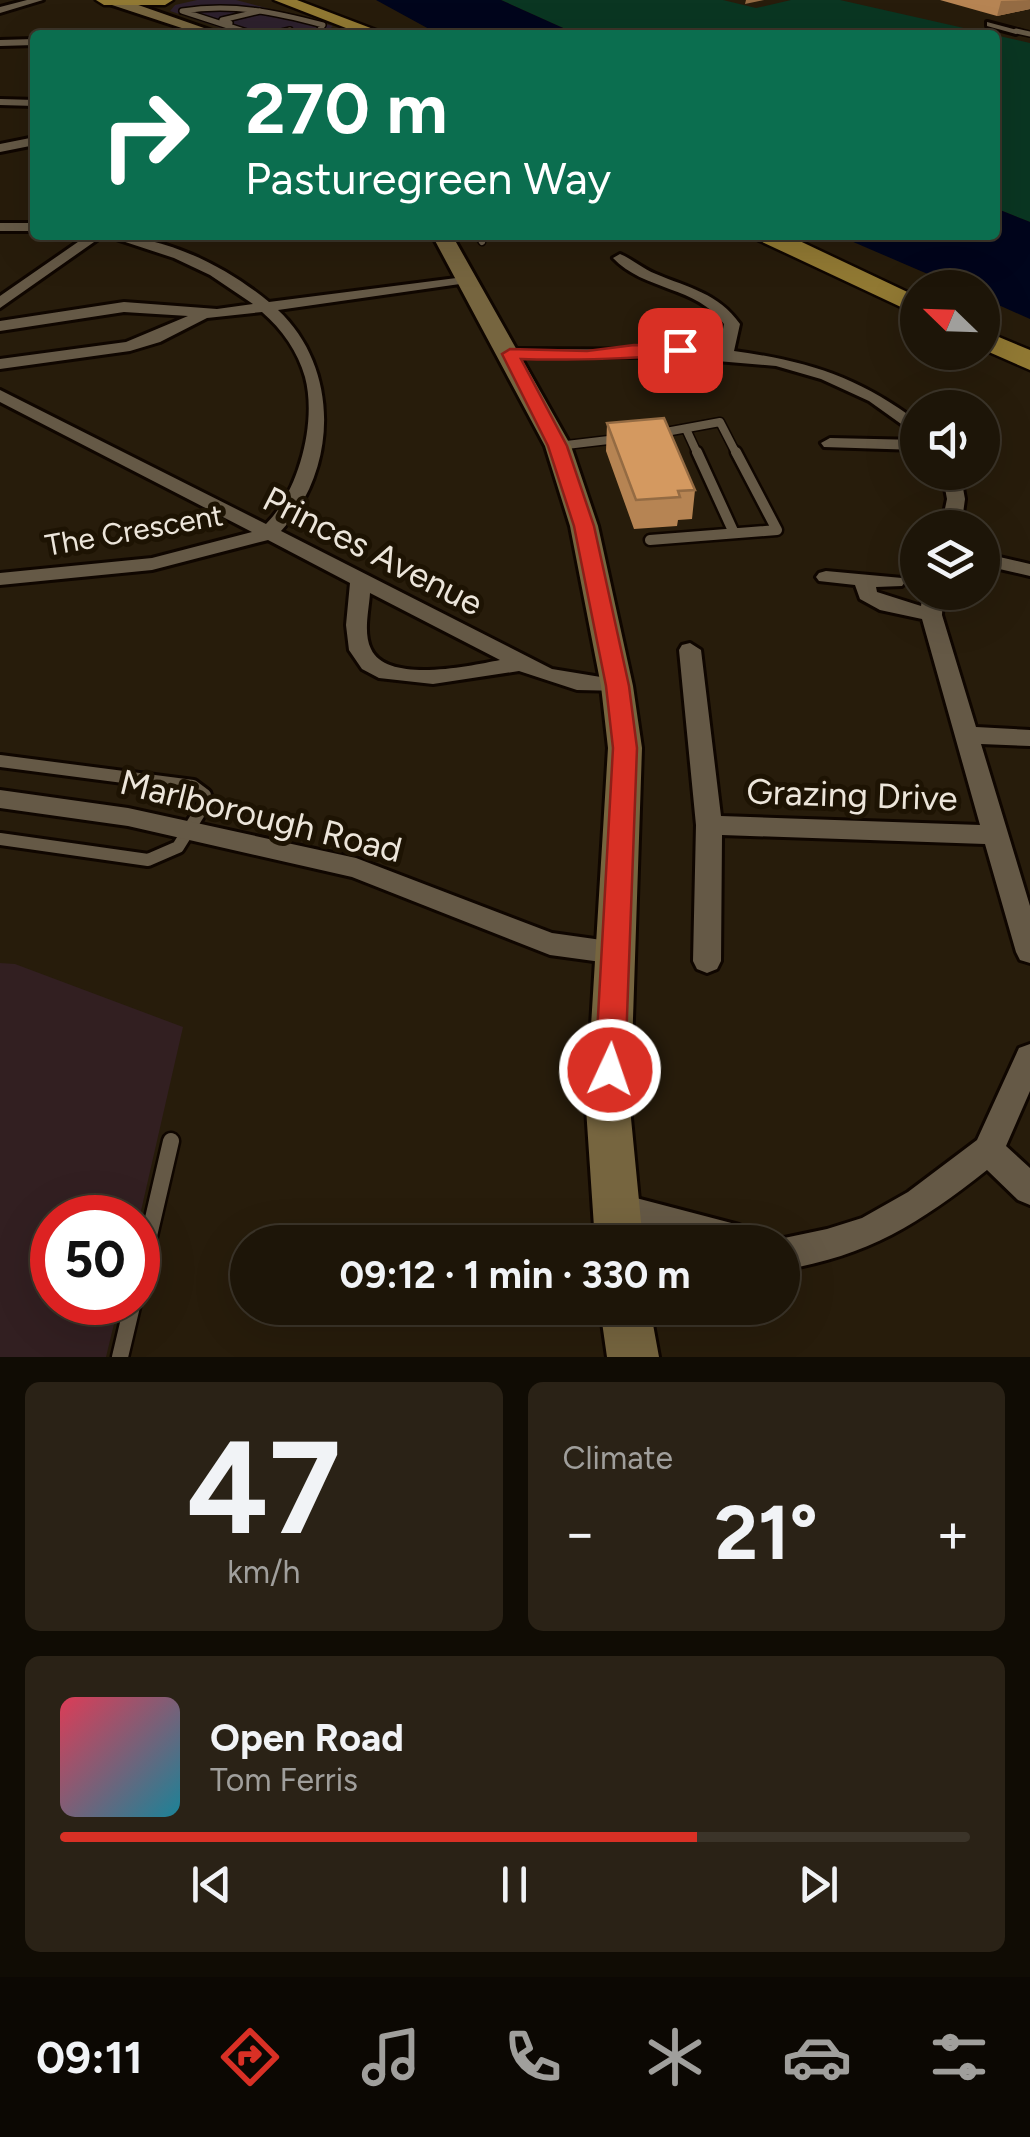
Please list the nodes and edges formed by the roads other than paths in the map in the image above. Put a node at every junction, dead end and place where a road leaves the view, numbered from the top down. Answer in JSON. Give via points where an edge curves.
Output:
{"nodes":[{"id":1,"x":38,"y":0,"type":"edge"},
{"id":2,"x":165,"y":0,"type":"edge"},
{"id":3,"x":173,"y":0,"type":"edge"},
{"id":4,"x":282,"y":0,"type":"edge"},
{"id":5,"x":21,"y":1,"type":"edge"},
{"id":6,"x":111,"y":1,"type":"edge"},
{"id":7,"x":263,"y":5,"type":"edge"},
{"id":8,"x":0,"y":10,"type":"edge"},
{"id":9,"x":314,"y":11,"type":"junction"},
{"id":10,"x":179,"y":23,"type":"junction"},
{"id":11,"x":1030,"y":23,"type":"edge"},
{"id":12,"x":990,"y":24,"type":"dead end"},
{"id":13,"x":201,"y":30,"type":"edge"},
{"id":14,"x":239,"y":30,"type":"edge"},
{"id":15,"x":250,"y":30,"type":"edge"},
{"id":16,"x":320,"y":30,"type":"edge"},
{"id":17,"x":366,"y":30,"type":"edge"},
{"id":18,"x":1012,"y":30,"type":"junction"},
{"id":19,"x":1030,"y":34,"type":"edge"},
{"id":20,"x":30,"y":42,"type":"edge"},
{"id":21,"x":0,"y":43,"type":"edge"},
{"id":22,"x":0,"y":102,"type":"edge"},
{"id":23,"x":30,"y":104,"type":"edge"},
{"id":24,"x":30,"y":142,"type":"edge"},
{"id":25,"x":0,"y":148,"type":"edge"},
{"id":26,"x":30,"y":156,"type":"edge"},
{"id":27,"x":0,"y":158,"type":"edge"},
{"id":28,"x":0,"y":227,"type":"edge"},
{"id":29,"x":30,"y":228,"type":"edge"},
{"id":30,"x":91,"y":240,"type":"edge"},
{"id":31,"x":131,"y":240,"type":"edge"},
{"id":32,"x":445,"y":240,"type":"edge"},
{"id":33,"x":777,"y":240,"type":"edge"},
{"id":34,"x":621,"y":265,"type":"dead end"},
{"id":35,"x":467,"y":280,"type":"junction"},
{"id":36,"x":900,"y":298,"type":"edge"},
{"id":37,"x":0,"y":303,"type":"edge"},
{"id":38,"x":266,"y":307,"type":"junction"},
{"id":39,"x":201,"y":315,"type":"junction"},
{"id":40,"x":0,"y":326,"type":"edge"},
{"id":41,"x":1000,"y":346,"type":"edge"},
{"id":42,"x":726,"y":352,"type":"junction"},
{"id":43,"x":1030,"y":360,"type":"edge"},
{"id":44,"x":0,"y":364,"type":"edge"},
{"id":45,"x":516,"y":364,"type":"junction"},
{"id":46,"x":0,"y":395,"type":"edge"},
{"id":47,"x":900,"y":419,"type":"edge"},
{"id":48,"x":686,"y":429,"type":"junction"},
{"id":49,"x":638,"y":436,"type":"edge"},
{"id":50,"x":622,"y":438,"type":"edge"},
{"id":51,"x":830,"y":442,"type":"dead end"},
{"id":52,"x":900,"y":444,"type":"edge"},
{"id":53,"x":558,"y":446,"type":"junction"},
{"id":54,"x":268,"y":533,"type":"junction"},
{"id":55,"x":734,"y":533,"type":"junction"},
{"id":56,"x":650,"y":540,"type":"dead end"},
{"id":57,"x":1000,"y":563,"type":"edge"},
{"id":58,"x":1030,"y":570,"type":"edge"},
{"id":59,"x":826,"y":577,"type":"dead end"},
{"id":60,"x":0,"y":579,"type":"edge"},
{"id":61,"x":361,"y":580,"type":"junction"},
{"id":62,"x":864,"y":580,"type":"junction"},
{"id":63,"x":895,"y":582,"type":"dead end"},
{"id":64,"x":900,"y":605,"type":"edge"},
{"id":65,"x":934,"y":610,"type":"edge"},
{"id":66,"x":690,"y":650,"type":"dead end"},
{"id":67,"x":521,"y":663,"type":"junction"},
{"id":68,"x":617,"y":686,"type":"junction"},
{"id":69,"x":968,"y":736,"type":"junction"},
{"id":70,"x":1030,"y":738,"type":"edge"},
{"id":71,"x":0,"y":761,"type":"edge"},
{"id":72,"x":0,"y":798,"type":"edge"},
{"id":73,"x":710,"y":825,"type":"junction"},
{"id":74,"x":190,"y":831,"type":"junction"},
{"id":75,"x":993,"y":835,"type":"junction"},
{"id":76,"x":0,"y":839,"type":"edge"},
{"id":77,"x":1030,"y":952,"type":"edge"},
{"id":78,"x":616,"y":953,"type":"junction"},
{"id":79,"x":706,"y":961,"type":"dead end"},
{"id":80,"x":1030,"y":1058,"type":"edge"},
{"id":81,"x":171,"y":1142,"type":"dead end"},
{"id":82,"x":988,"y":1150,"type":"junction"},
{"id":83,"x":1030,"y":1189,"type":"edge"},
{"id":84,"x":159,"y":1195,"type":"edge"},
{"id":85,"x":618,"y":1225,"type":"edge"},
{"id":86,"x":800,"y":1250,"type":"edge"},
{"id":87,"x":128,"y":1325,"type":"edge"},
{"id":88,"x":627,"y":1325,"type":"edge"},
{"id":89,"x":120,"y":1357,"type":"edge"},
{"id":90,"x":633,"y":1357,"type":"edge"}],
"edges":[{"from":1,"to":5,"type":"street"},
{"from":2,"to":6,"type":"highway"},
{"from":3,"to":10,"type":"main road","via":[[159,11]]},
{"from":4,"to":9,"type":"highway"},
{"from":5,"to":8,"type":"street"},
{"from":6,"to":10,"type":"main road"},
{"from":7,"to":9,"type":"highway"},
{"from":7,"to":14,"type":"lane","via":[[222,1],[181,12]]},
{"from":7,"to":15,"type":"lane","via":[[222,20]]},
{"from":7,"to":16,"type":"lane","via":[[323,26]]},
{"from":9,"to":17,"type":"highway"},
{"from":10,"to":13,"type":"main road"},
{"from":11,"to":18,"type":"street"},
{"from":12,"to":18,"type":"street"},
{"from":18,"to":19,"type":"lane"},
{"from":20,"to":21,"type":"street"},
{"from":22,"to":23,"type":"street"},
{"from":24,"to":25,"type":"street"},
{"from":26,"to":27,"type":"street"},
{"from":28,"to":29,"type":"street"},
{"from":30,"to":37,"type":"street"},
{"from":31,"to":38,"type":"street","name":"The Crescent","via":[[175,251]]},
{"from":32,"to":35,"type":"main road"},
{"from":33,"to":36,"type":"highway"},
{"from":34,"to":42,"type":"street","via":[[716,302],[732,324]]},
{"from":35,"to":38,"type":"street"},
{"from":35,"to":45,"type":"main road"},
{"from":38,"to":39,"type":"street"},
{"from":38,"to":54,"type":"street","name":"The Crescent","via":[[303,352],[318,413],[304,478]]},
{"from":39,"to":40,"type":"street","via":[[124,307]]},
{"from":39,"to":44,"type":"street","via":[[146,344]]},
{"from":41,"to":43,"type":"highway"},
{"from":42,"to":45,"type":"street","via":[[634,350]]},
{"from":42,"to":47,"type":"street","via":[[824,377]]},
{"from":45,"to":53,"type":"main road"},
{"from":46,"to":54,"type":"street","name":"Princes Avenue"},
{"from":48,"to":49,"type":"lane"},
{"from":48,"to":55,"type":"lane"},
{"from":48,"to":55,"type":"lane","via":[[720,422],[777,530]]},
{"from":50,"to":53,"type":"lane"},
{"from":51,"to":52,"type":"street"},
{"from":53,"to":68,"type":"main road","via":[[584,526]]},
{"from":54,"to":60,"type":"street","name":"The Crescent","via":[[208,553],[122,568]]},
{"from":54,"to":61,"type":"street","name":"Princes Avenue"},
{"from":55,"to":56,"type":"lane"},
{"from":57,"to":58,"type":"street"},
{"from":59,"to":62,"type":"street"},
{"from":61,"to":67,"type":"street","name":"Princes Avenue"},
{"from":61,"to":67,"type":"street","via":[[358,646],[375,668],[407,677],[446,676]]},
{"from":62,"to":63,"type":"street"},
{"from":62,"to":64,"type":"street","via":[[868,595]]},
{"from":65,"to":69,"type":"street"},
{"from":66,"to":73,"type":"street","name":"Grazing Drive"},
{"from":67,"to":68,"type":"street","name":"Princes Avenue","via":[[561,680]]},
{"from":68,"to":78,"type":"main road","via":[[625,748]]},
{"from":69,"to":70,"type":"street"},
{"from":69,"to":75,"type":"street"},
{"from":71,"to":74,"type":"lane","via":[[193,786],[206,802]]},
{"from":72,"to":74,"type":"street","name":"Marlborough Road"},
{"from":73,"to":75,"type":"street","name":"Grazing Drive"},
{"from":73,"to":79,"type":"street","name":"Grazing Drive"},
{"from":74,"to":76,"type":"lane","via":[[178,847],[148,860]]},
{"from":74,"to":78,"type":"street","name":"Marlborough Road","via":[[356,868],[550,944]]},
{"from":75,"to":77,"type":"street"},
{"from":78,"to":85,"type":"main road","via":[[608,1108]]},
{"from":80,"to":82,"type":"street"},
{"from":81,"to":84,"type":"lane"},
{"from":82,"to":83,"type":"street"},
{"from":82,"to":86,"type":"street","via":[[920,1203],[870,1231]]},
{"from":87,"to":89,"type":"lane"},
{"from":88,"to":90,"type":"main road"}]}
